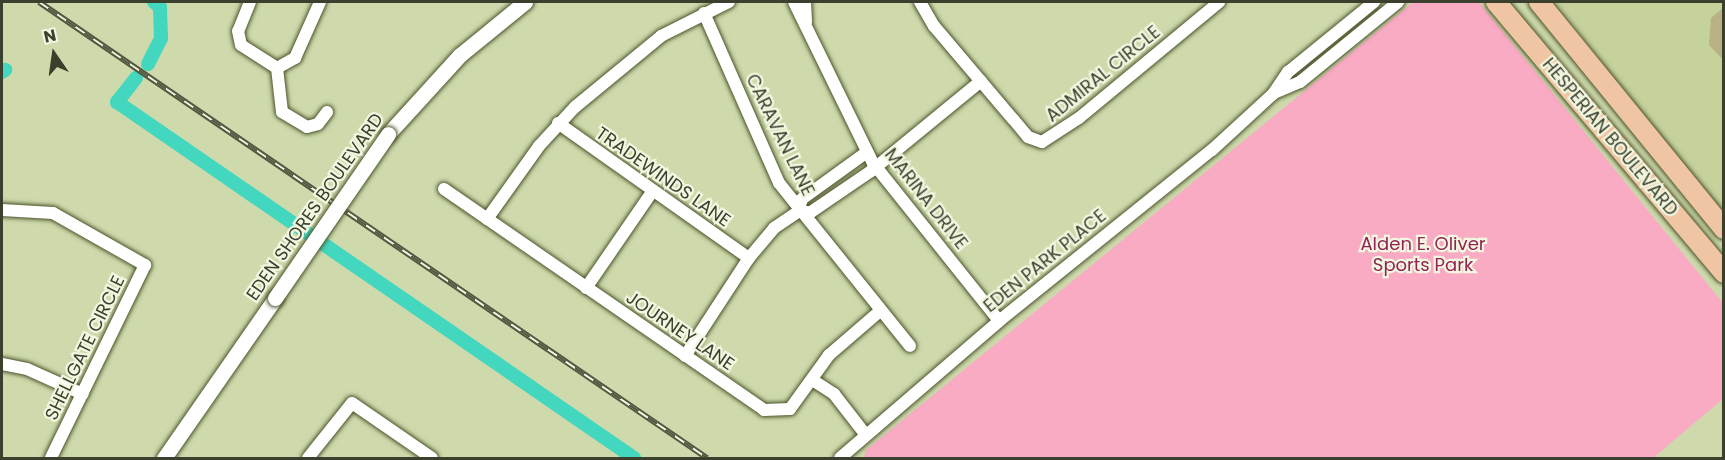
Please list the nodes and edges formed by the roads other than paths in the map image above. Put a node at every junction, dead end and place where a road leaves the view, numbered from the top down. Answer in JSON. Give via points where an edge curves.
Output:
{"nodes":[{"id":1,"x":250,"y":2,"type":"edge"},
{"id":2,"x":320,"y":2,"type":"edge"},
{"id":3,"x":525,"y":2,"type":"edge"},
{"id":4,"x":729,"y":2,"type":"edge"},
{"id":5,"x":794,"y":2,"type":"edge"},
{"id":6,"x":806,"y":2,"type":"edge"},
{"id":7,"x":920,"y":2,"type":"edge"},
{"id":8,"x":1219,"y":2,"type":"edge"},
{"id":9,"x":1374,"y":2,"type":"edge"},
{"id":10,"x":1398,"y":2,"type":"edge"},
{"id":11,"x":1496,"y":2,"type":"edge"},
{"id":12,"x":1539,"y":2,"type":"edge"},
{"id":13,"x":704,"y":13,"type":"junction"},
{"id":14,"x":806,"y":26,"type":"junction"},
{"id":15,"x":277,"y":68,"type":"junction"},
{"id":16,"x":1561,"y":78,"type":"junction"},
{"id":17,"x":981,"y":81,"type":"junction"},
{"id":18,"x":1610,"y":88,"type":"junction"},
{"id":19,"x":1273,"y":94,"type":"junction"},
{"id":20,"x":327,"y":112,"type":"dead end"},
{"id":21,"x":558,"y":123,"type":"junction"},
{"id":22,"x":867,"y":152,"type":"junction"},
{"id":23,"x":876,"y":166,"type":"junction"},
{"id":24,"x":444,"y":189,"type":"dead end"},
{"id":25,"x":652,"y":192,"type":"junction"},
{"id":26,"x":2,"y":210,"type":"edge"},
{"id":27,"x":798,"y":212,"type":"junction"},
{"id":28,"x":487,"y":219,"type":"junction"},
{"id":29,"x":1724,"y":229,"type":"edge"},
{"id":30,"x":749,"y":258,"type":"junction"},
{"id":31,"x":1724,"y":273,"type":"edge"},
{"id":32,"x":586,"y":288,"type":"junction"},
{"id":33,"x":880,"y":311,"type":"junction"},
{"id":34,"x":999,"y":321,"type":"junction"},
{"id":35,"x":910,"y":346,"type":"dead end"},
{"id":36,"x":685,"y":356,"type":"junction"},
{"id":37,"x":2,"y":364,"type":"edge"},
{"id":38,"x":814,"y":381,"type":"junction"},
{"id":39,"x":83,"y":394,"type":"junction"},
{"id":40,"x":865,"y":434,"type":"junction"},
{"id":41,"x":51,"y":459,"type":"edge"},
{"id":42,"x":164,"y":459,"type":"edge"},
{"id":43,"x":308,"y":459,"type":"edge"},
{"id":44,"x":432,"y":459,"type":"edge"},
{"id":45,"x":840,"y":459,"type":"edge"}],
"edges":[{"from":1,"to":15,"type":"street","via":[[238,31],[241,45]]},
{"from":2,"to":15,"type":"street","via":[[295,58]]},
{"from":3,"to":42,"type":"street","name":"EDEN SHORES BOULEVARD","bridge":true,"via":[[460,55],[388,134]]},
{"from":4,"to":13,"type":"street"},
{"from":5,"to":14,"type":"street","name":"MARINA DRIVE"},
{"from":6,"to":14,"type":"street","name":"MARINA DRIVE"},
{"from":7,"to":17,"type":"street","name":"ADMIRAL CIRCLE","via":[[934,26]]},
{"from":8,"to":17,"type":"street","name":"ADMIRAL CIRCLE","via":[[1048,141],[1028,137]]},
{"from":9,"to":19,"type":"street","name":"EDEN PARK PLACE","via":[[1288,72]]},
{"from":10,"to":19,"type":"street","name":"EDEN PARK PLACE","via":[[1300,82]]},
{"from":11,"to":16,"type":"main road","name":"HESPERIAN BOULEVARD"},
{"from":12,"to":18,"type":"main road","name":"HESPERIAN BOULEVARD"},
{"from":13,"to":21,"type":"street","via":[[661,36]]},
{"from":13,"to":27,"type":"street","name":"CARAVAN LANE","via":[[779,183]]},
{"from":14,"to":22,"type":"street","name":"MARINA DRIVE"},
{"from":15,"to":20,"type":"street","via":[[282,112],[307,127],[318,124]]},
{"from":16,"to":18,"type":"main road","via":[[1584,94],[1595,96]]},
{"from":16,"to":31,"type":"main road","name":"HESPERIAN BOULEVARD"},
{"from":17,"to":23,"type":"street"},
{"from":18,"to":29,"type":"main road","name":"HESPERIAN BOULEVARD"},
{"from":19,"to":34,"type":"street","name":"EDEN PARK PLACE","via":[[1212,150]]},
{"from":21,"to":25,"type":"street","name":"TRADEWINDS LANE"},
{"from":21,"to":28,"type":"street"},
{"from":22,"to":23,"type":"street","name":"MARINA DRIVE"},
{"from":22,"to":27,"type":"street","via":[[802,199]]},
{"from":23,"to":27,"type":"street","via":[[811,212]]},
{"from":23,"to":34,"type":"street","name":"MARINA DRIVE"},
{"from":24,"to":28,"type":"street","name":"JOURNEY LANE"},
{"from":25,"to":30,"type":"street","name":"TRADEWINDS LANE"},
{"from":25,"to":32,"type":"street"},
{"from":26,"to":39,"type":"street","name":"SHELLGATE CIRCLE","via":[[53,213],[145,265]]},
{"from":27,"to":30,"type":"street","via":[[774,228]]},
{"from":27,"to":33,"type":"street","name":"CARAVAN LANE"},
{"from":28,"to":32,"type":"street","name":"JOURNEY LANE"},
{"from":30,"to":36,"type":"street"},
{"from":32,"to":36,"type":"street","name":"JOURNEY LANE"},
{"from":33,"to":35,"type":"street","name":"CARAVAN LANE"},
{"from":33,"to":38,"type":"street","name":"JOURNEY LANE","via":[[829,355]]},
{"from":34,"to":40,"type":"street","name":"EDEN PARK PLACE"},
{"from":36,"to":38,"type":"street","name":"JOURNEY LANE","via":[[764,410],[790,409]]},
{"from":37,"to":39,"type":"street","via":[[20,366]]},
{"from":38,"to":40,"type":"street","via":[[834,394]]},
{"from":39,"to":41,"type":"street","name":"SHELLGATE CIRCLE"},
{"from":40,"to":45,"type":"street","name":"EDEN PARK PLACE"},
{"from":43,"to":44,"type":"street","via":[[352,403]]}]}
